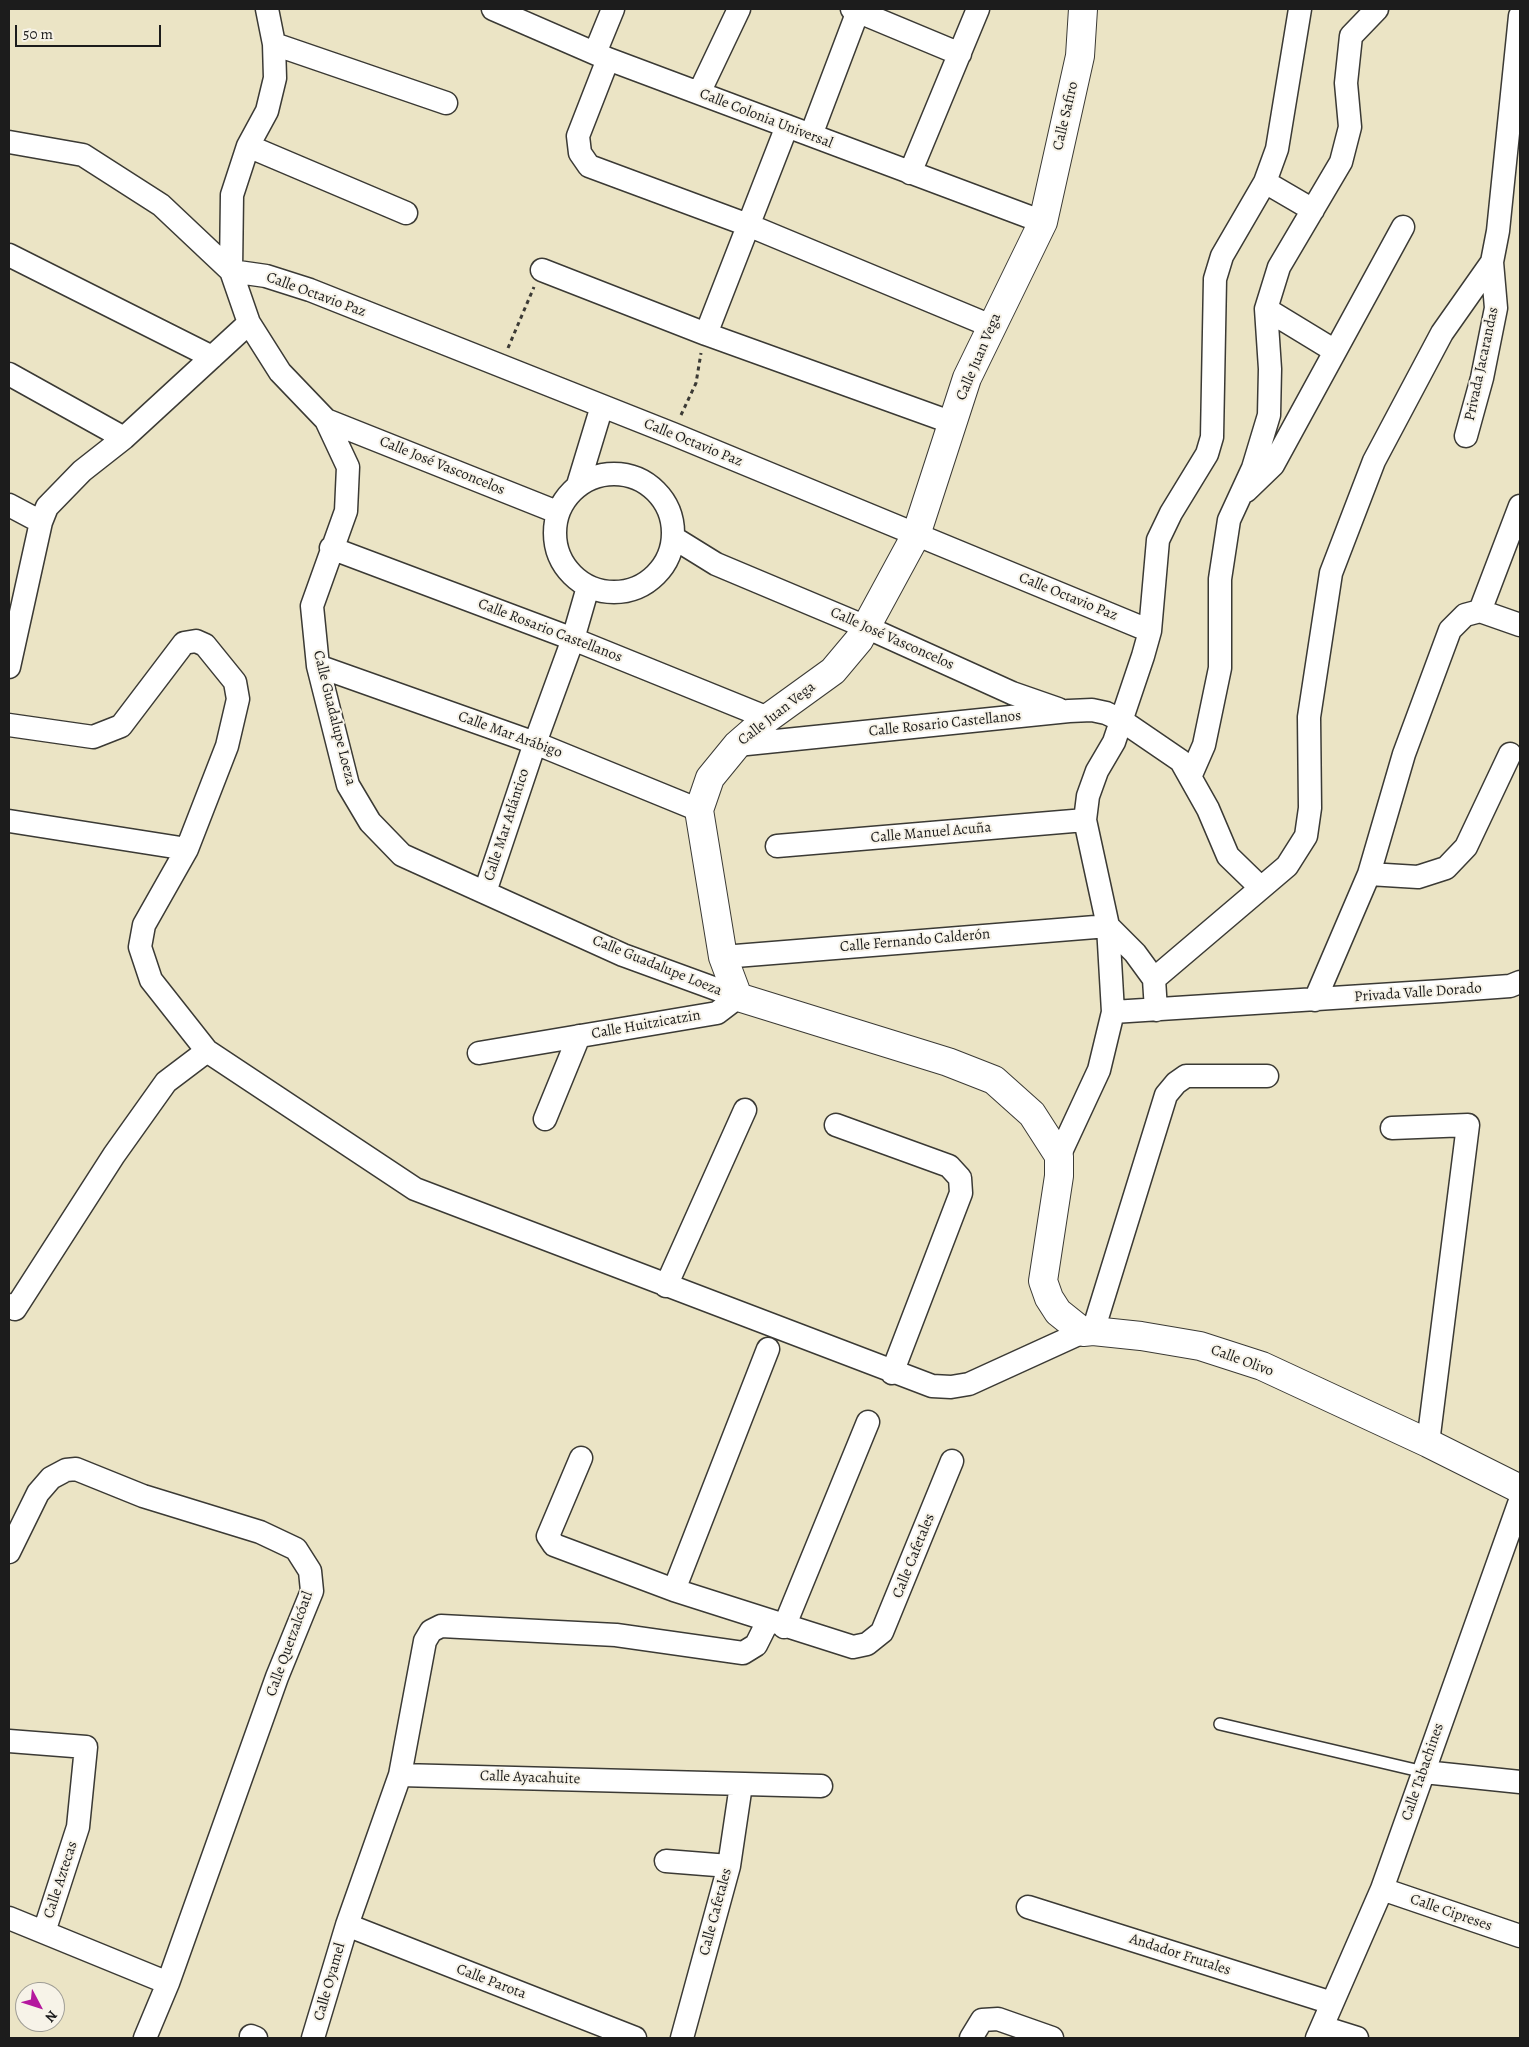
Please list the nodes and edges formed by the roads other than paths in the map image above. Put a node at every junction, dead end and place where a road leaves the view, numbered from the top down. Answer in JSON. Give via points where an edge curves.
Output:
{"nodes":[{"id":1,"x":268,"y":9,"type":"edge"},
{"id":2,"x":492,"y":9,"type":"edge"},
{"id":3,"x":613,"y":9,"type":"edge"},
{"id":4,"x":739,"y":9,"type":"edge"},
{"id":5,"x":978,"y":9,"type":"edge"},
{"id":6,"x":1083,"y":9,"type":"edge"},
{"id":7,"x":1300,"y":9,"type":"edge"},
{"id":8,"x":1378,"y":9,"type":"edge"},
{"id":9,"x":855,"y":10,"type":"edge"},
{"id":10,"x":1520,"y":20,"type":"edge"},
{"id":11,"x":274,"y":44,"type":"junction"},
{"id":12,"x":960,"y":54,"type":"junction"},
{"id":13,"x":601,"y":56,"type":"junction"},
{"id":14,"x":700,"y":94,"type":"junction"},
{"id":15,"x":446,"y":103,"type":"dead end"},
{"id":16,"x":788,"y":126,"type":"junction"},
{"id":17,"x":812,"y":136,"type":"junction"},
{"id":18,"x":9,"y":142,"type":"edge"},
{"id":19,"x":248,"y":146,"type":"junction"},
{"id":20,"x":910,"y":173,"type":"junction"},
{"id":21,"x":1265,"y":182,"type":"junction"},
{"id":22,"x":1314,"y":210,"type":"junction"},
{"id":23,"x":406,"y":213,"type":"dead end"},
{"id":24,"x":1042,"y":222,"type":"junction"},
{"id":25,"x":748,"y":225,"type":"junction"},
{"id":26,"x":1403,"y":227,"type":"dead end"},
{"id":27,"x":9,"y":255,"type":"edge"},
{"id":28,"x":1492,"y":262,"type":"junction"},
{"id":29,"x":542,"y":270,"type":"road end"},
{"id":30,"x":231,"y":271,"type":"junction"},
{"id":31,"x":1266,"y":309,"type":"junction"},
{"id":32,"x":249,"y":322,"type":"junction"},
{"id":33,"x":991,"y":326,"type":"junction"},
{"id":34,"x":706,"y":334,"type":"junction"},
{"id":35,"x":1336,"y":351,"type":"junction"},
{"id":36,"x":212,"y":357,"type":"junction"},
{"id":37,"x":9,"y":374,"type":"edge"},
{"id":38,"x":602,"y":406,"type":"junction"},
{"id":39,"x":326,"y":420,"type":"junction"},
{"id":40,"x":953,"y":423,"type":"junction"},
{"id":41,"x":1466,"y":436,"type":"dead end"},
{"id":42,"x":124,"y":438,"type":"junction"},
{"id":43,"x":578,"y":485,"type":"junction"},
{"id":44,"x":1240,"y":497,"type":"junction"},
{"id":45,"x":9,"y":505,"type":"edge"},
{"id":46,"x":557,"y":512,"type":"junction"},
{"id":47,"x":1519,"y":512,"type":"edge"},
{"id":48,"x":41,"y":522,"type":"junction"},
{"id":49,"x":916,"y":535,"type":"junction"},
{"id":50,"x":674,"y":538,"type":"junction"},
{"id":51,"x":331,"y":548,"type":"junction"},
{"id":52,"x":665,"y":564,"type":"junction"},
{"id":53,"x":716,"y":564,"type":"junction"},
{"id":54,"x":588,"y":587,"type":"junction"},
{"id":55,"x":1480,"y":611,"type":"junction"},
{"id":56,"x":1520,"y":625,"type":"edge"},
{"id":57,"x":866,"y":627,"type":"junction"},
{"id":58,"x":1150,"y":631,"type":"junction"},
{"id":59,"x":573,"y":639,"type":"junction"},
{"id":60,"x":318,"y":666,"type":"junction"},
{"id":61,"x":9,"y":667,"type":"edge"},
{"id":62,"x":1069,"y":711,"type":"junction"},
{"id":63,"x":768,"y":718,"type":"junction"},
{"id":64,"x":1121,"y":720,"type":"junction"},
{"id":65,"x":9,"y":725,"type":"edge"},
{"id":66,"x":534,"y":743,"type":"junction"},
{"id":67,"x":737,"y":744,"type":"junction"},
{"id":68,"x":1510,"y":754,"type":"dead end"},
{"id":69,"x":1190,"y":777,"type":"junction"},
{"id":70,"x":699,"y":810,"type":"junction"},
{"id":71,"x":1085,"y":820,"type":"junction"},
{"id":72,"x":9,"y":821,"type":"edge"},
{"id":73,"x":778,"y":846,"type":"dead end"},
{"id":74,"x":187,"y":849,"type":"junction"},
{"id":75,"x":1369,"y":874,"type":"junction"},
{"id":76,"x":1261,"y":888,"type":"junction"},
{"id":77,"x":485,"y":892,"type":"junction"},
{"id":78,"x":1108,"y":926,"type":"junction"},
{"id":79,"x":723,"y":957,"type":"junction"},
{"id":80,"x":1154,"y":979,"type":"junction"},
{"id":81,"x":1520,"y":982,"type":"edge"},
{"id":82,"x":738,"y":997,"type":"junction"},
{"id":83,"x":1315,"y":1000,"type":"junction"},
{"id":84,"x":1156,"y":1010,"type":"junction"},
{"id":85,"x":1113,"y":1012,"type":"junction"},
{"id":86,"x":579,"y":1036,"type":"junction"},
{"id":87,"x":207,"y":1051,"type":"junction"},
{"id":88,"x":479,"y":1053,"type":"dead end"},
{"id":89,"x":1267,"y":1076,"type":"dead end"},
{"id":90,"x":745,"y":1110,"type":"dead end"},
{"id":91,"x":545,"y":1118,"type":"dead end"},
{"id":92,"x":836,"y":1125,"type":"dead end"},
{"id":93,"x":1392,"y":1128,"type":"dead end"},
{"id":94,"x":1059,"y":1156,"type":"junction"},
{"id":95,"x":666,"y":1286,"type":"junction"},
{"id":96,"x":9,"y":1305,"type":"edge"},
{"id":97,"x":1088,"y":1332,"type":"junction"},
{"id":98,"x":768,"y":1349,"type":"dead end"},
{"id":99,"x":892,"y":1373,"type":"junction"},
{"id":100,"x":868,"y":1422,"type":"dead end"},
{"id":101,"x":1428,"y":1443,"type":"junction"},
{"id":102,"x":581,"y":1458,"type":"dead end"},
{"id":103,"x":952,"y":1461,"type":"dead end"},
{"id":104,"x":1520,"y":1489,"type":"edge"},
{"id":105,"x":1520,"y":1501,"type":"edge"},
{"id":106,"x":9,"y":1552,"type":"edge"},
{"id":107,"x":674,"y":1590,"type":"junction"},
{"id":108,"x":776,"y":1624,"type":"junction"},
{"id":109,"x":1220,"y":1724,"type":"dead end"},
{"id":110,"x":9,"y":1741,"type":"edge"},
{"id":111,"x":1424,"y":1772,"type":"junction"},
{"id":112,"x":400,"y":1774,"type":"junction"},
{"id":113,"x":1520,"y":1782,"type":"edge"},
{"id":114,"x":741,"y":1785,"type":"junction"},
{"id":115,"x":821,"y":1786,"type":"dead end"},
{"id":116,"x":666,"y":1861,"type":"dead end"},
{"id":117,"x":729,"y":1866,"type":"junction"},
{"id":118,"x":1382,"y":1889,"type":"junction"},
{"id":119,"x":1028,"y":1907,"type":"dead end"},
{"id":120,"x":9,"y":1918,"type":"edge"},
{"id":121,"x":347,"y":1925,"type":"junction"},
{"id":122,"x":44,"y":1932,"type":"junction"},
{"id":123,"x":1520,"y":1936,"type":"edge"},
{"id":124,"x":168,"y":1982,"type":"junction"},
{"id":125,"x":1332,"y":2003,"type":"junction"},
{"id":126,"x":976,"y":2029,"type":"edge"},
{"id":127,"x":1320,"y":2033,"type":"edge"},
{"id":128,"x":145,"y":2038,"type":"edge"},
{"id":129,"x":313,"y":2038,"type":"edge"},
{"id":130,"x":634,"y":2038,"type":"edge"},
{"id":131,"x":682,"y":2038,"type":"edge"},
{"id":132,"x":1052,"y":2038,"type":"edge"},
{"id":133,"x":1357,"y":2038,"type":"edge"}],
"edges":[{"from":1,"to":11,"type":"street"},
{"from":2,"to":13,"type":"street","name":"Calle Colonia Universal"},
{"from":3,"to":13,"type":"street"},
{"from":4,"to":14,"type":"street"},
{"from":5,"to":12,"type":"street"},
{"from":6,"to":24,"type":"street","name":"Calle Safiro","via":[[1080,56]]},
{"from":7,"to":21,"type":"street","via":[[1276,148]]},
{"from":8,"to":22,"type":"street","via":[[1351,36],[1346,84],[1350,127],[1340,162]]},
{"from":9,"to":12,"type":"street"},
{"from":9,"to":17,"type":"street"},
{"from":10,"to":28,"type":"street"},
{"from":11,"to":15,"type":"street"},
{"from":11,"to":19,"type":"street","via":[[275,78],[267,111]]},
{"from":12,"to":20,"type":"street"},
{"from":13,"to":14,"type":"street","name":"Calle Colonia Universal"},
{"from":13,"to":25,"type":"street","via":[[578,136],[580,153],[589,166]]},
{"from":14,"to":16,"type":"street","name":"Calle Colonia Universal"},
{"from":16,"to":17,"type":"street","name":"Calle Colonia Universal"},
{"from":16,"to":25,"type":"street"},
{"from":17,"to":20,"type":"street","name":"Calle Colonia Universal"},
{"from":18,"to":30,"type":"street","via":[[83,155],[161,205]]},
{"from":19,"to":23,"type":"street"},
{"from":19,"to":30,"type":"street","via":[[232,195]]},
{"from":20,"to":24,"type":"street","name":"Calle Colonia Universal"},
{"from":21,"to":22,"type":"street"},
{"from":21,"to":58,"type":"street","via":[[1222,256],[1215,279],[1212,437],[1207,454],[1158,540]]},
{"from":22,"to":31,"type":"street","via":[[1279,267]]},
{"from":24,"to":33,"type":"street","name":"Calle Juan Vega"},
{"from":25,"to":33,"type":"street"},
{"from":25,"to":34,"type":"street"},
{"from":26,"to":35,"type":"street"},
{"from":27,"to":36,"type":"street"},
{"from":28,"to":41,"type":"street","name":"Privada Jacarandas","via":[[1496,308]]},
{"from":28,"to":76,"type":"street","via":[[1442,333],[1374,461],[1331,573],[1310,717],[1310,808],[1306,836],[1287,866]]},
{"from":29,"to":34,"type":"street"},
{"from":30,"to":32,"type":"street","name":"Calle Guadalupe Loeza"},
{"from":30,"to":38,"type":"street","name":"Calle Octavio Paz","via":[[266,276],[310,290]]},
{"from":31,"to":35,"type":"street"},
{"from":31,"to":44,"type":"street","via":[[1269,415],[1253,468]]},
{"from":32,"to":36,"type":"street"},
{"from":32,"to":39,"type":"street","name":"Calle Guadalupe Loeza","via":[[280,372]]},
{"from":33,"to":40,"type":"street","name":"Calle Juan Vega","via":[[967,378]]},
{"from":34,"to":40,"type":"street"},
{"from":35,"to":44,"type":"street","via":[[1272,466]]},
{"from":36,"to":42,"type":"street"},
{"from":37,"to":42,"type":"street"},
{"from":38,"to":43,"type":"street"},
{"from":38,"to":49,"type":"street","name":"Calle Octavio Paz"},
{"from":39,"to":46,"type":"street","name":"Calle José Vasconcelos"},
{"from":39,"to":51,"type":"street","name":"Calle Guadalupe Loeza","via":[[348,467],[346,511]]},
{"from":40,"to":49,"type":"street","name":"Calle Juan Vega"},
{"from":42,"to":48,"type":"street","via":[[82,471],[47,507]]},
{"from":43,"to":46,"type":"street"},
{"from":43,"to":50,"type":"street","via":[[610,472],[644,480],[667,504]]},
{"from":44,"to":69,"type":"street","via":[[1229,520],[1220,579],[1220,668],[1204,745]]},
{"from":45,"to":48,"type":"street"},
{"from":46,"to":54,"type":"street","via":[[554,542],[565,569]]},
{"from":47,"to":55,"type":"street"},
{"from":48,"to":61,"type":"street"},
{"from":49,"to":57,"type":"street","name":"Calle Juan Vega"},
{"from":49,"to":58,"type":"street","name":"Calle Octavio Paz"},
{"from":50,"to":52,"type":"street"},
{"from":50,"to":53,"type":"street","name":"Calle José Vasconcelos"},
{"from":51,"to":59,"type":"street","name":"Calle Rosario Castellanos"},
{"from":51,"to":60,"type":"street","name":"Calle Guadalupe Loeza","via":[[312,606]]},
{"from":52,"to":53,"type":"street","name":"Calle José Vasconcelos"},
{"from":52,"to":54,"type":"street","via":[[644,585],[616,593]]},
{"from":53,"to":57,"type":"street","name":"Calle José Vasconcelos"},
{"from":54,"to":59,"type":"street","name":"Calle Mar Atlántico"},
{"from":55,"to":56,"type":"street"},
{"from":55,"to":75,"type":"street","via":[[1464,615],[1450,630],[1404,754]]},
{"from":57,"to":62,"type":"street","name":"Calle José Vasconcelos","via":[[1012,693]]},
{"from":57,"to":63,"type":"street","name":"Calle Juan Vega","via":[[833,671]]},
{"from":58,"to":64,"type":"street"},
{"from":59,"to":63,"type":"street","name":"Calle Rosario Castellanos"},
{"from":59,"to":66,"type":"street","name":"Calle Mar Atlántico"},
{"from":60,"to":66,"type":"street","name":"Calle Mar Arábigo"},
{"from":60,"to":77,"type":"street","name":"Calle Guadalupe Loeza","via":[[348,785],[370,822],[402,854]]},
{"from":62,"to":64,"type":"street","name":"Calle Rosario Castellanos","via":[[1092,710]]},
{"from":62,"to":67,"type":"street","name":"Calle Rosario Castellanos"},
{"from":63,"to":67,"type":"street","name":"Calle Juan Vega"},
{"from":64,"to":69,"type":"street","name":"Calle Rosario Castellanos","via":[[1181,761]]},
{"from":64,"to":71,"type":"street","via":[[1088,796]]},
{"from":65,"to":74,"type":"street","via":[[93,737],[121,726],[184,643],[196,641],[205,645],[235,682],[238,699],[227,746]]},
{"from":66,"to":70,"type":"street","name":"Calle Mar Arábigo"},
{"from":66,"to":77,"type":"street","name":"Calle Mar Atlántico"},
{"from":67,"to":70,"type":"street","name":"Calle Juan Vega","via":[[710,778]]},
{"from":68,"to":75,"type":"street","via":[[1466,847],[1446,868],[1418,877]]},
{"from":69,"to":76,"type":"street","name":"Calle Rosario Castellanos","via":[[1228,856]]},
{"from":70,"to":79,"type":"street","name":"Calle Juan Vega"},
{"from":71,"to":73,"type":"street","name":"Calle Manuel Acuña"},
{"from":71,"to":78,"type":"street"},
{"from":72,"to":74,"type":"street"},
{"from":74,"to":87,"type":"street","via":[[144,925],[140,947],[151,980]]},
{"from":75,"to":83,"type":"street"},
{"from":76,"to":80,"type":"street"},
{"from":77,"to":82,"type":"street","name":"Calle Guadalupe Loeza","via":[[623,954]]},
{"from":78,"to":79,"type":"street","name":"Calle Fernando Calderón"},
{"from":78,"to":80,"type":"street","via":[[1135,953]]},
{"from":78,"to":85,"type":"street"},
{"from":79,"to":82,"type":"street","name":"Calle Juan Vega"},
{"from":80,"to":84,"type":"street"},
{"from":81,"to":83,"type":"street","name":"Privada Valle Dorado","via":[[1510,986]]},
{"from":82,"to":86,"type":"street","name":"Calle Huitzicatzin","via":[[717,1013]]},
{"from":82,"to":94,"type":"street","via":[[948,1062],[994,1080],[1032,1114]]},
{"from":83,"to":84,"type":"street","name":"Privada Valle Dorado"},
{"from":84,"to":85,"type":"street","name":"Privada Valle Dorado"},
{"from":85,"to":94,"type":"street","via":[[1099,1070]]},
{"from":86,"to":88,"type":"street"},
{"from":86,"to":91,"type":"street","name":"Calle Huitzicatzin"},
{"from":87,"to":95,"type":"street","via":[[415,1189]]},
{"from":87,"to":96,"type":"street","via":[[166,1082],[114,1155],[15,1309]]},
{"from":89,"to":97,"type":"street","via":[[1186,1076],[1176,1082],[1166,1095]]},
{"from":90,"to":95,"type":"street"},
{"from":92,"to":99,"type":"street","via":[[949,1166],[960,1178],[961,1193]]},
{"from":93,"to":101,"type":"street","via":[[1468,1125]]},
{"from":94,"to":97,"type":"street","via":[[1059,1176],[1043,1280],[1058,1312]]},
{"from":95,"to":99,"type":"street"},
{"from":97,"to":99,"type":"street","via":[[969,1384],[932,1386]]},
{"from":97,"to":101,"type":"street","name":"Calle Olivo","via":[[1200,1346],[1262,1366]]},
{"from":98,"to":107,"type":"street"},
{"from":100,"to":108,"type":"street"},
{"from":101,"to":104,"type":"street","name":"Calle Olivo"},
{"from":102,"to":107,"type":"street","via":[[548,1536],[550,1541]]},
{"from":103,"to":108,"type":"street","name":"Calle Cafetales","via":[[882,1632],[867,1644],[853,1647]]},
{"from":105,"to":111,"type":"street","name":"Calle Tabachines"},
{"from":106,"to":124,"type":"street","name":"Calle Quetzalcóatl","via":[[38,1494],[51,1478],[76,1469],[143,1496],[260,1532],[296,1549],[310,1571],[312,1591],[277,1677]]},
{"from":107,"to":108,"type":"street"},
{"from":108,"to":112,"type":"street","via":[[756,1645],[743,1653],[616,1635],[441,1626],[431,1631],[425,1641]]},
{"from":109,"to":111,"type":"lane"},
{"from":110,"to":122,"type":"street","name":"Calle Aztecas","via":[[86,1747],[78,1827]]},
{"from":111,"to":113,"type":"street"},
{"from":111,"to":118,"type":"street","name":"Calle Tabachines"},
{"from":112,"to":114,"type":"street","name":"Calle Ayacahuite"},
{"from":112,"to":121,"type":"street"},
{"from":114,"to":115,"type":"street","name":"Calle Ayacahuite"},
{"from":114,"to":117,"type":"street","name":"Calle Cafetales"},
{"from":116,"to":117,"type":"street"},
{"from":117,"to":131,"type":"street","name":"Calle Cafetales"},
{"from":118,"to":123,"type":"street","name":"Calle Cipreses"},
{"from":118,"to":125,"type":"street","name":"Calle Tabachines"},
{"from":119,"to":125,"type":"street","name":"Andador Frutales"},
{"from":120,"to":122,"type":"street"},
{"from":121,"to":129,"type":"street","name":"Calle Oyamel"},
{"from":121,"to":130,"type":"street","name":"Calle Parota"},
{"from":122,"to":124,"type":"street"},
{"from":124,"to":128,"type":"street","name":"Calle Quetzalcóatl"},
{"from":125,"to":127,"type":"street","name":"Calle Tabachines"},
{"from":126,"to":132,"type":"street","via":[[998,2018]]},
{"from":127,"to":133,"type":"street"}]}
